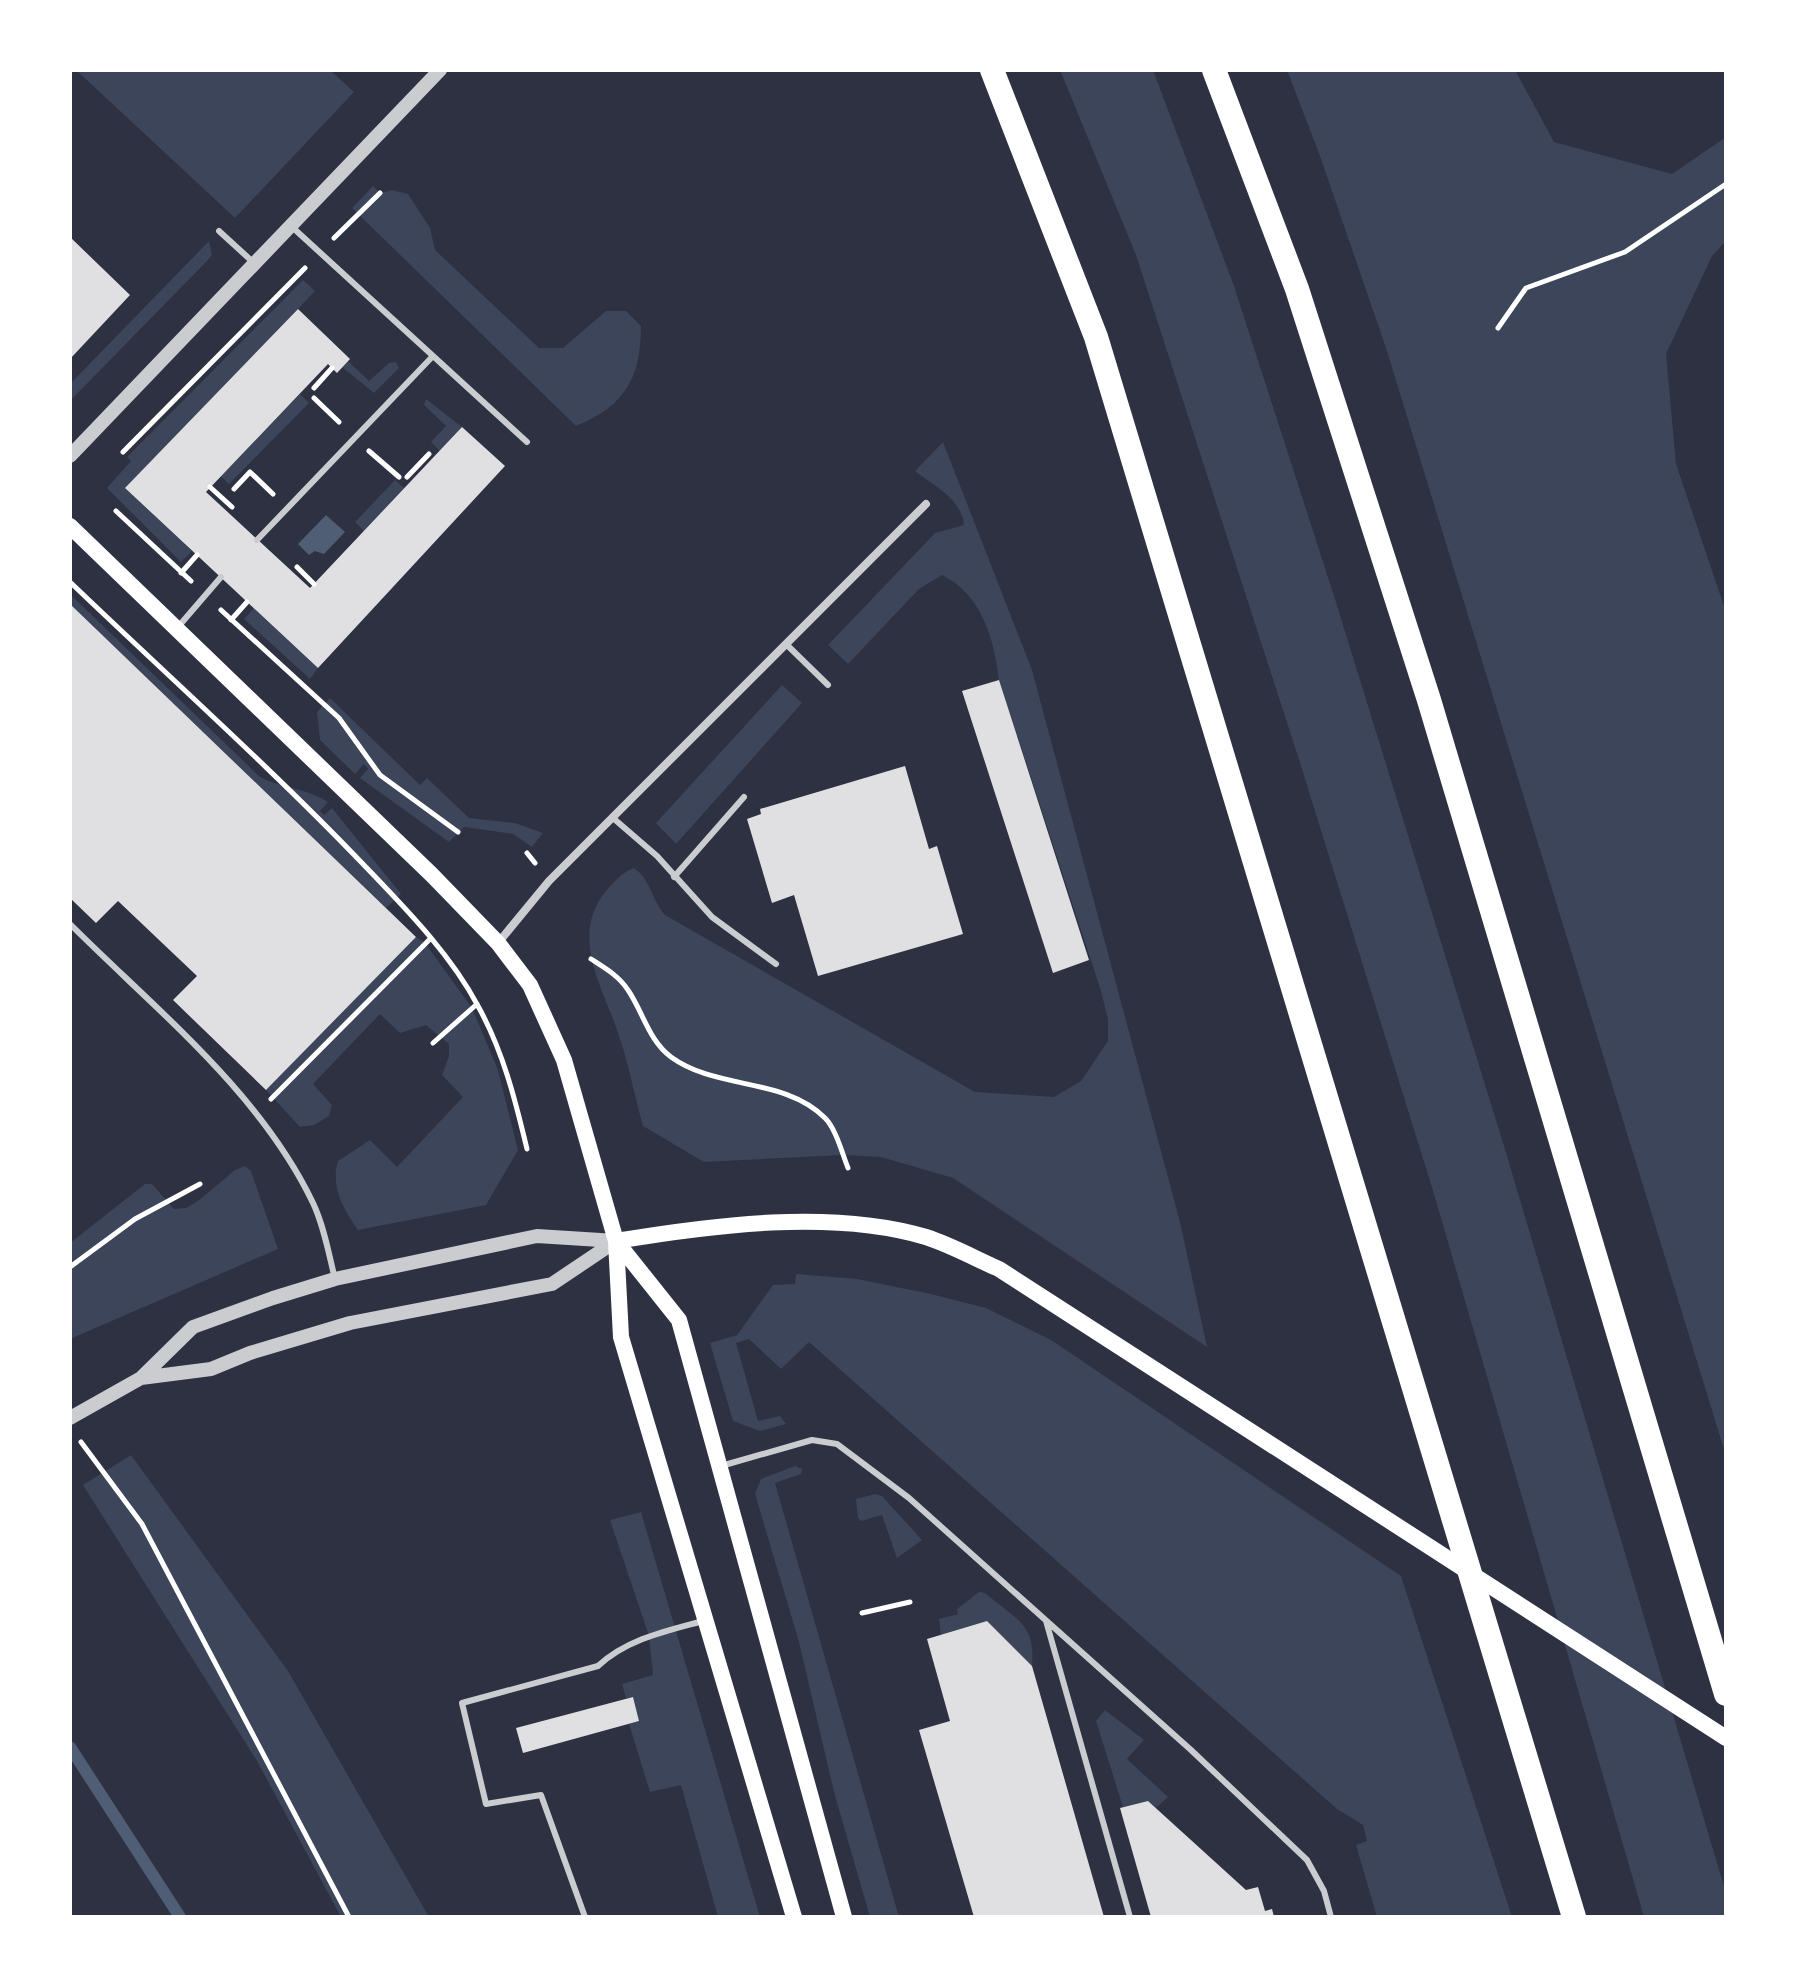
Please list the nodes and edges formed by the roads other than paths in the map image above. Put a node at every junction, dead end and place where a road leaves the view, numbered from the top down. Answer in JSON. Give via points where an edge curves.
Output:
{"nodes":[{"id":1,"x":440,"y":70,"type":"edge"},
{"id":2,"x":992,"y":70,"type":"edge"},
{"id":3,"x":1214,"y":70,"type":"edge"},
{"id":4,"x":291,"y":226,"type":"junction"},
{"id":5,"x":219,"y":231,"type":"dead end"},
{"id":6,"x":254,"y":263,"type":"junction"},
{"id":7,"x":432,"y":357,"type":"junction"},
{"id":8,"x":527,"y":442,"type":"dead end"},
{"id":9,"x":70,"y":456,"type":"edge"},
{"id":10,"x":926,"y":504,"type":"dead end"},
{"id":11,"x":70,"y":526,"type":"edge"},
{"id":12,"x":257,"y":540,"type":"dead end"},
{"id":13,"x":221,"y":577,"type":"dead end"},
{"id":14,"x":178,"y":627,"type":"junction"},
{"id":15,"x":786,"y":644,"type":"junction"},
{"id":16,"x":828,"y":685,"type":"dead end"},
{"id":17,"x":744,"y":797,"type":"dead end"},
{"id":18,"x":613,"y":818,"type":"junction"},
{"id":19,"x":674,"y":877,"type":"junction"},
{"id":20,"x":70,"y":924,"type":"edge"},
{"id":21,"x":498,"y":943,"type":"junction"},
{"id":22,"x":776,"y":964,"type":"dead end"},
{"id":23,"x":616,"y":1241,"type":"junction"},
{"id":24,"x":335,"y":1279,"type":"junction"},
{"id":25,"x":141,"y":1378,"type":"junction"},
{"id":26,"x":70,"y":1418,"type":"edge"},
{"id":27,"x":721,"y":1466,"type":"junction"},
{"id":28,"x":703,"y":1621,"type":"junction"},
{"id":29,"x":1046,"y":1621,"type":"junction"},
{"id":30,"x":1726,"y":1694,"type":"edge"},
{"id":31,"x":1726,"y":1738,"type":"edge"},
{"id":32,"x":585,"y":1917,"type":"edge"},
{"id":33,"x":794,"y":1917,"type":"edge"},
{"id":34,"x":844,"y":1917,"type":"edge"},
{"id":35,"x":1130,"y":1917,"type":"edge"},
{"id":36,"x":1331,"y":1917,"type":"edge"},
{"id":37,"x":1574,"y":1917,"type":"edge"}],
"edges":[{"from":1,"to":4,"type":"street"},
{"from":2,"to":37,"type":"highway","via":[[1096,337]]},
{"from":3,"to":30,"type":"highway","via":[[1297,289],[1429,700]]},
{"from":4,"to":6,"type":"street"},
{"from":4,"to":7,"type":"lane"},
{"from":5,"to":6,"type":"lane"},
{"from":6,"to":9,"type":"street"},
{"from":7,"to":8,"type":"lane"},
{"from":7,"to":12,"type":"lane"},
{"from":10,"to":15,"type":"street"},
{"from":11,"to":14,"type":"main road"},
{"from":13,"to":14,"type":"lane"},
{"from":14,"to":21,"type":"main road"},
{"from":15,"to":16,"type":"lane"},
{"from":15,"to":18,"type":"street"},
{"from":17,"to":19,"type":"lane"},
{"from":18,"to":19,"type":"lane"},
{"from":18,"to":21,"type":"street","via":[[549,881]]},
{"from":19,"to":22,"type":"lane","via":[[735,938]]},
{"from":20,"to":24,"type":"lane","via":[[256,1114],[314,1205]]},
{"from":21,"to":23,"type":"main road","via":[[530,985],[551,1027]]},
{"from":23,"to":24,"type":"street","via":[[537,1236]]},
{"from":23,"to":25,"type":"street","via":[[552,1284],[350,1323],[211,1369]]},
{"from":23,"to":27,"type":"main road","via":[[679,1320]]},
{"from":23,"to":28,"type":"main road","via":[[621,1337]]},
{"from":23,"to":31,"type":"main road","via":[[741,1223],[863,1227],[927,1238],[1023,1284]]},
{"from":24,"to":25,"type":"street","via":[[193,1327]]},
{"from":25,"to":26,"type":"street"},
{"from":27,"to":29,"type":"lane","via":[[812,1440],[837,1444],[909,1498]]},
{"from":27,"to":34,"type":"main road"},
{"from":28,"to":32,"type":"lane","via":[[648,1636],[610,1654],[598,1666],[462,1703],[486,1804],[541,1795]]},
{"from":28,"to":33,"type":"main road"},
{"from":29,"to":35,"type":"lane"},
{"from":29,"to":36,"type":"lane","via":[[1307,1860]]}]}
